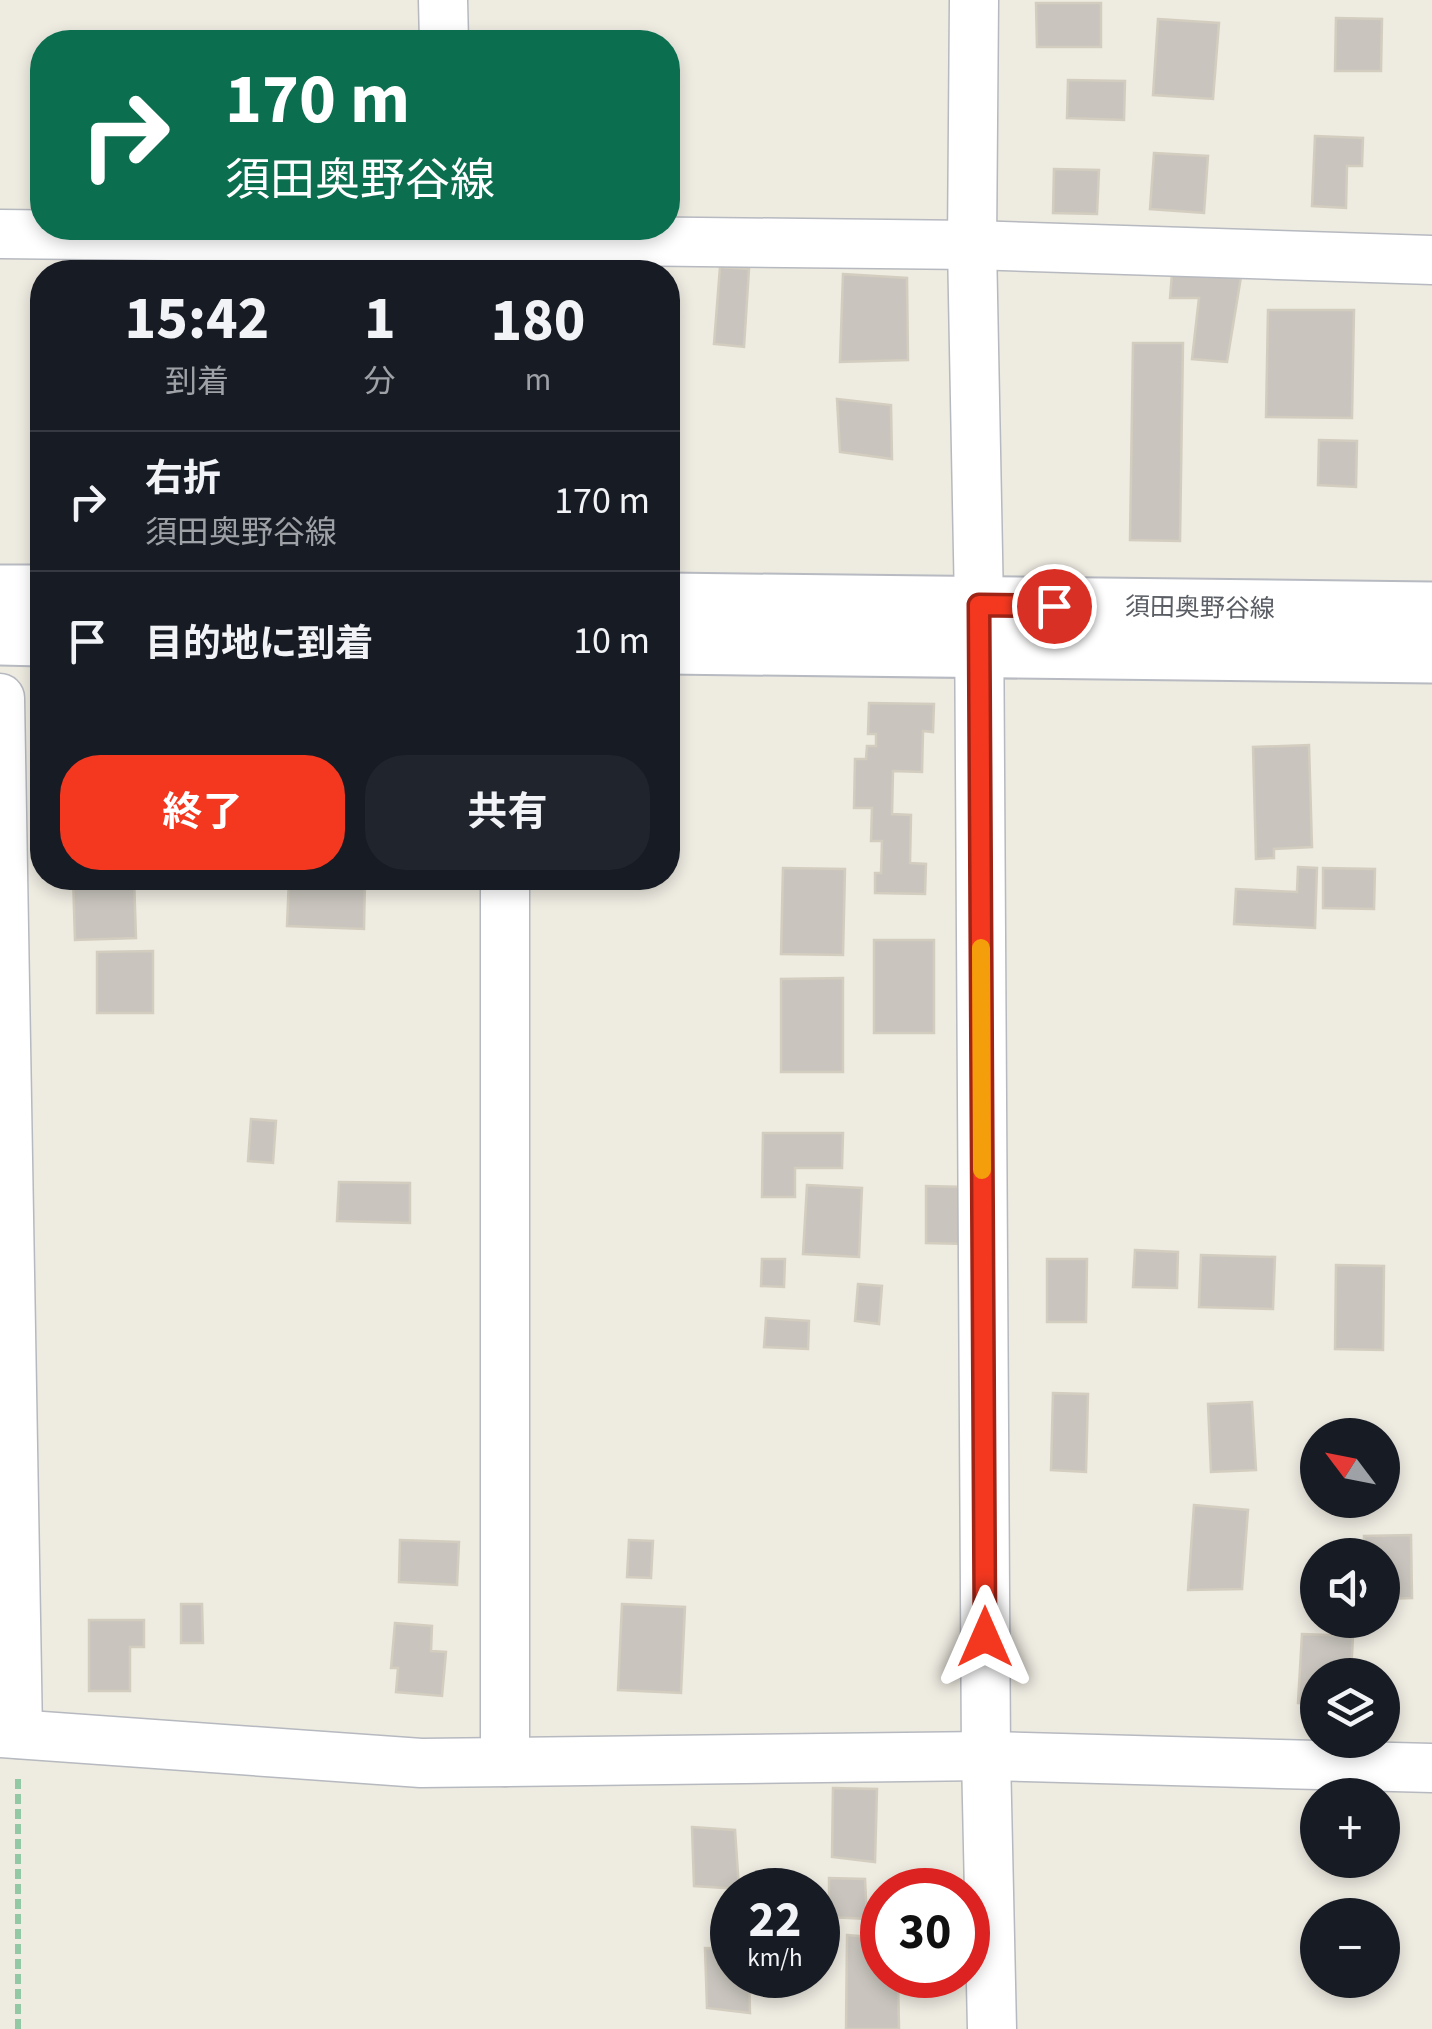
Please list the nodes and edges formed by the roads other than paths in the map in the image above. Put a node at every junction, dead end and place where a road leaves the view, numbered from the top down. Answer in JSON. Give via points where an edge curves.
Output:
{"nodes":[{"id":1,"x":443,"y":0,"type":"edge"},
{"id":2,"x":974,"y":0,"type":"edge"},
{"id":3,"x":444,"y":30,"type":"edge"},
{"id":4,"x":0,"y":234,"type":"edge"},
{"id":5,"x":30,"y":234,"type":"edge"},
{"id":6,"x":680,"y":239,"type":"edge"},
{"id":7,"x":972,"y":245,"type":"junction"},
{"id":8,"x":1432,"y":260,"type":"edge"},
{"id":9,"x":0,"y":592,"type":"edge"},
{"id":10,"x":30,"y":593,"type":"edge"},
{"id":11,"x":680,"y":602,"type":"edge"},
{"id":12,"x":1432,"y":610,"type":"edge"},
{"id":13,"x":979,"y":628,"type":"junction"},
{"id":14,"x":0,"y":637,"type":"edge"},
{"id":15,"x":30,"y":638,"type":"edge"},
{"id":16,"x":680,"y":645,"type":"edge"},
{"id":17,"x":1432,"y":655,"type":"edge"},
{"id":18,"x":0,"y":698,"type":"edge"},
{"id":19,"x":505,"y":890,"type":"edge"},
{"id":20,"x":9,"y":1733,"type":"edge"},
{"id":21,"x":986,"y":1756,"type":"junction"},
{"id":22,"x":505,"y":1762,"type":"junction"},
{"id":23,"x":1432,"y":1768,"type":"edge"},
{"id":24,"x":992,"y":2029,"type":"edge"}],
"edges":[{"from":1,"to":3,"type":"street"},
{"from":2,"to":7,"type":"street"},
{"from":4,"to":5,"type":"street"},
{"from":6,"to":7,"type":"street"},
{"from":7,"to":8,"type":"street"},
{"from":7,"to":13,"type":"street"},
{"from":9,"to":10,"type":"main road"},
{"from":11,"to":13,"type":"main road","name":"須田奥野谷線"},
{"from":12,"to":13,"type":"main road","name":"須田奥野谷線"},
{"from":13,"to":16,"type":"main road","name":"須田奥野谷線"},
{"from":13,"to":17,"type":"main road","name":"須田奥野谷線"},
{"from":13,"to":21,"type":"street"},
{"from":14,"to":15,"type":"main road"},
{"from":18,"to":20,"type":"street"},
{"from":19,"to":22,"type":"street"},
{"from":20,"to":22,"type":"street","via":[[421,1763]]},
{"from":21,"to":22,"type":"street"},
{"from":21,"to":23,"type":"street"},
{"from":21,"to":24,"type":"street"}]}
